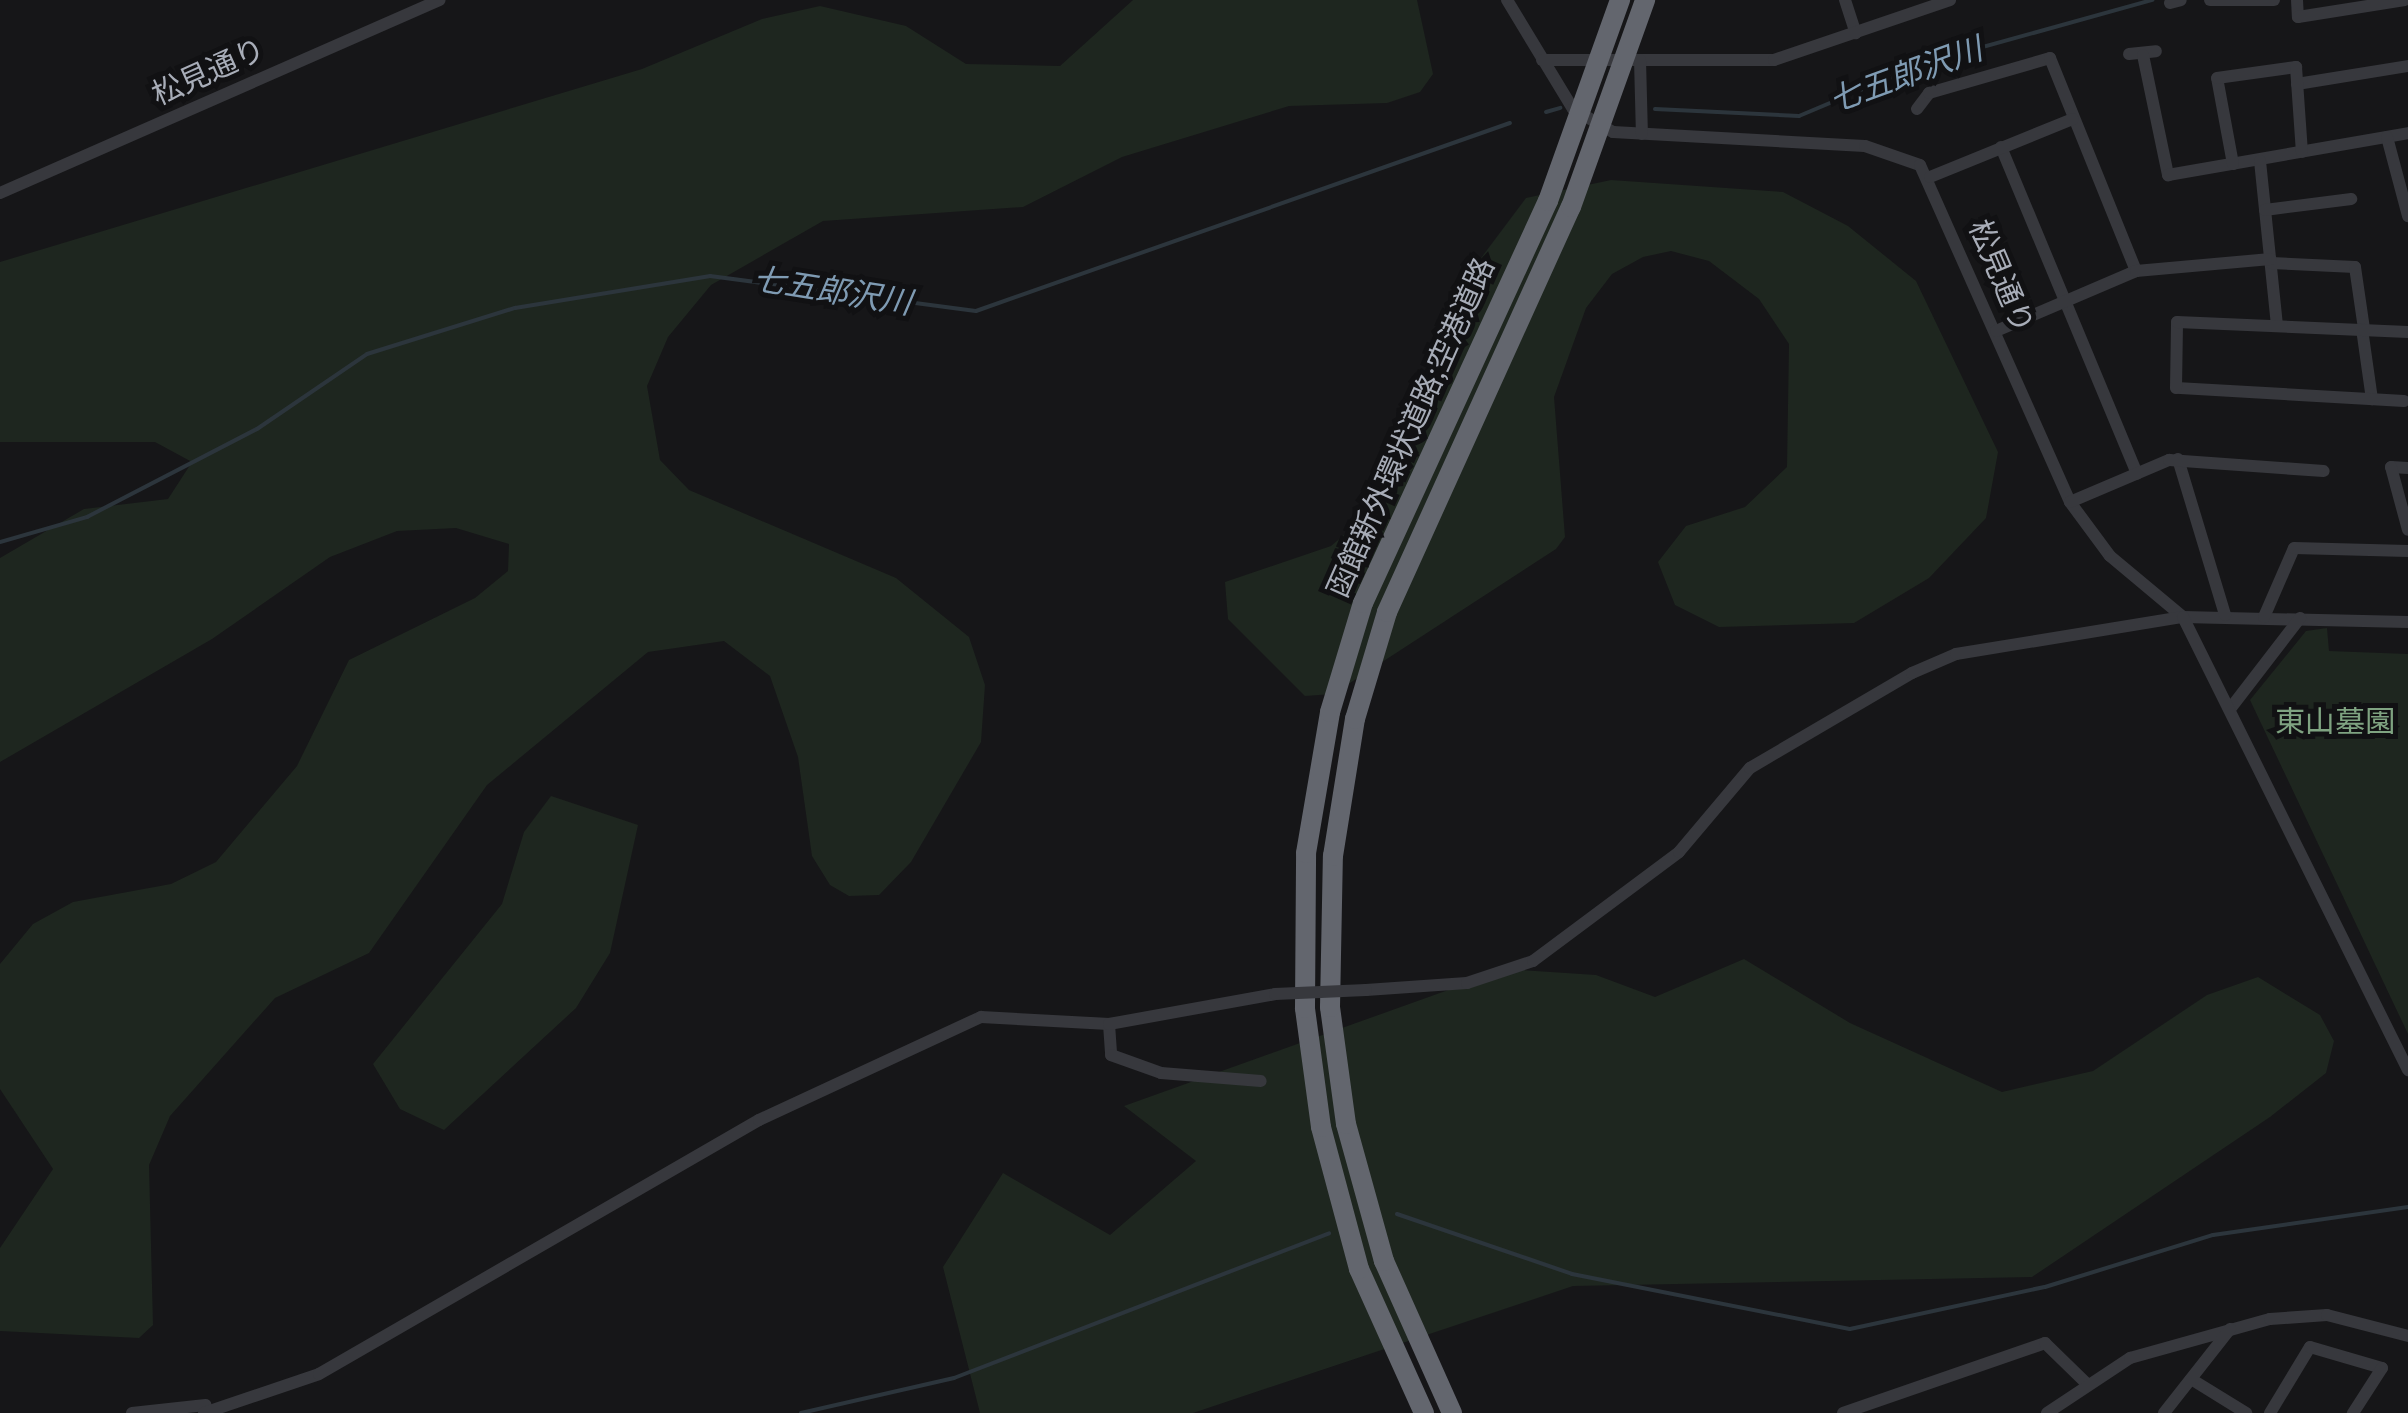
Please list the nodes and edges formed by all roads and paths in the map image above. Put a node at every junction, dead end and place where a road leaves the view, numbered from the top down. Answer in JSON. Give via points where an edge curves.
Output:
{"nodes":[{"id":1,"x":439,"y":0,"type":"edge"},
{"id":2,"x":1507,"y":0,"type":"edge"},
{"id":3,"x":1620,"y":0,"type":"edge"},
{"id":4,"x":1645,"y":0,"type":"edge"},
{"id":5,"x":1845,"y":0,"type":"edge"},
{"id":6,"x":1950,"y":0,"type":"edge"},
{"id":7,"x":2210,"y":0,"type":"edge"},
{"id":8,"x":2274,"y":0,"type":"edge"},
{"id":9,"x":2297,"y":0,"type":"edge"},
{"id":10,"x":2404,"y":0,"type":"edge"},
{"id":11,"x":1856,"y":33,"type":"junction"},
{"id":12,"x":2142,"y":53,"type":"dead end"},
{"id":13,"x":1542,"y":60,"type":"junction"},
{"id":14,"x":1640,"y":60,"type":"junction"},
{"id":15,"x":2408,"y":66,"type":"edge"},
{"id":16,"x":2297,"y":84,"type":"junction"},
{"id":17,"x":1917,"y":109,"type":"dead end"},
{"id":18,"x":2072,"y":119,"type":"junction"},
{"id":19,"x":1642,"y":134,"type":"junction"},
{"id":20,"x":2408,"y":134,"type":"edge"},
{"id":21,"x":2387,"y":137,"type":"junction"},
{"id":22,"x":2001,"y":148,"type":"junction"},
{"id":23,"x":2302,"y":152,"type":"junction"},
{"id":24,"x":2260,"y":161,"type":"junction"},
{"id":25,"x":2233,"y":164,"type":"junction"},
{"id":26,"x":1930,"y":177,"type":"junction"},
{"id":27,"x":0,"y":193,"type":"edge"},
{"id":28,"x":2351,"y":199,"type":"dead end"},
{"id":29,"x":2264,"y":210,"type":"junction"},
{"id":30,"x":2408,"y":216,"type":"edge"},
{"id":31,"x":2271,"y":261,"type":"junction"},
{"id":32,"x":2136,"y":271,"type":"junction"},
{"id":33,"x":2066,"y":301,"type":"junction"},
{"id":34,"x":2277,"y":325,"type":"junction"},
{"id":35,"x":2363,"y":329,"type":"junction"},
{"id":36,"x":1996,"y":331,"type":"junction"},
{"id":37,"x":2408,"y":332,"type":"edge"},
{"id":38,"x":2372,"y":398,"type":"junction"},
{"id":39,"x":2404,"y":401,"type":"dead end"},
{"id":40,"x":2178,"y":459,"type":"junction"},
{"id":41,"x":2408,"y":468,"type":"edge"},
{"id":42,"x":2324,"y":470,"type":"dead end"},
{"id":43,"x":2137,"y":474,"type":"junction"},
{"id":44,"x":2070,"y":502,"type":"junction"},
{"id":45,"x":2408,"y":530,"type":"edge"},
{"id":46,"x":2408,"y":551,"type":"edge"},
{"id":47,"x":2225,"y":615,"type":"junction"},
{"id":48,"x":2183,"y":617,"type":"junction"},
{"id":49,"x":2264,"y":617,"type":"junction"},
{"id":50,"x":2300,"y":618,"type":"junction"},
{"id":51,"x":2408,"y":622,"type":"edge"},
{"id":52,"x":2230,"y":709,"type":"junction"},
{"id":53,"x":1109,"y":1024,"type":"junction"},
{"id":54,"x":2408,"y":1070,"type":"edge"},
{"id":55,"x":1261,"y":1081,"type":"dead end"},
{"id":56,"x":2230,"y":1329,"type":"junction"},
{"id":57,"x":2408,"y":1336,"type":"edge"},
{"id":58,"x":2191,"y":1380,"type":"junction"},
{"id":59,"x":2086,"y":1382,"type":"junction"},
{"id":60,"x":205,"y":1409,"type":"edge"},
{"id":61,"x":132,"y":1413,"type":"edge"},
{"id":62,"x":1424,"y":1413,"type":"edge"},
{"id":63,"x":1452,"y":1413,"type":"edge"},
{"id":64,"x":1843,"y":1413,"type":"edge"},
{"id":65,"x":2047,"y":1413,"type":"edge"},
{"id":66,"x":2164,"y":1413,"type":"edge"},
{"id":67,"x":2246,"y":1413,"type":"edge"},
{"id":68,"x":2270,"y":1413,"type":"edge"},
{"id":69,"x":2353,"y":1413,"type":"edge"}],
"edges":[{"from":1,"to":27,"type":"street","name":"松見通り"},
{"from":2,"to":13,"type":"street"},
{"from":3,"to":62,"type":"highway","name":"函館新外環状道路;空港道路","bridge":true,"via":[[1548,201],[1363,604],[1330,712],[1306,852],[1305,1008],[1320,1126],[1360,1269]]},
{"from":4,"to":63,"type":"highway","name":"函館新外環状道路;空港道路","bridge":true,"via":[[1572,208],[1387,612],[1354,719],[1333,856],[1330,1007],[1346,1124],[1384,1261]]},
{"from":5,"to":11,"type":"street"},
{"from":6,"to":11,"type":"street"},
{"from":7,"to":8,"type":"street"},
{"from":9,"to":10,"type":"street","via":[[2298,18]]},
{"from":11,"to":14,"type":"street","via":[[1774,60]]},
{"from":12,"to":25,"type":"street","via":[[2168,176]]},
{"from":13,"to":14,"type":"street"},
{"from":13,"to":19,"type":"street","via":[[1587,121]]},
{"from":14,"to":19,"type":"street"},
{"from":15,"to":16,"type":"street"},
{"from":16,"to":23,"type":"street"},
{"from":16,"to":25,"type":"street","via":[[2296,67],[2217,78]]},
{"from":17,"to":18,"type":"street","via":[[1929,93],[2050,58]]},
{"from":18,"to":22,"type":"street"},
{"from":18,"to":32,"type":"street"},
{"from":19,"to":26,"type":"street","via":[[1866,146],[1902,155]]},
{"from":20,"to":21,"type":"street"},
{"from":21,"to":23,"type":"street"},
{"from":21,"to":30,"type":"street"},
{"from":22,"to":26,"type":"street"},
{"from":22,"to":33,"type":"street"},
{"from":23,"to":24,"type":"street"},
{"from":24,"to":25,"type":"street"},
{"from":24,"to":29,"type":"street"},
{"from":26,"to":36,"type":"street","name":"松見通り"},
{"from":28,"to":29,"type":"street"},
{"from":29,"to":31,"type":"street"},
{"from":31,"to":32,"type":"street"},
{"from":31,"to":34,"type":"street"},
{"from":31,"to":35,"type":"street","via":[[2355,267]]},
{"from":32,"to":33,"type":"street"},
{"from":33,"to":36,"type":"street"},
{"from":33,"to":43,"type":"street"},
{"from":34,"to":35,"type":"street"},
{"from":34,"to":38,"type":"street","via":[[2178,322],[2176,388]]},
{"from":35,"to":37,"type":"street"},
{"from":35,"to":38,"type":"street"},
{"from":36,"to":44,"type":"street","name":"松見通り"},
{"from":38,"to":39,"type":"street"},
{"from":40,"to":42,"type":"street"},
{"from":40,"to":43,"type":"street"},
{"from":40,"to":47,"type":"street"},
{"from":41,"to":45,"type":"street","via":[[2392,467]]},
{"from":43,"to":44,"type":"street"},
{"from":44,"to":48,"type":"street","name":"松見通り","via":[[2110,556]]},
{"from":46,"to":49,"type":"street","via":[[2294,548]]},
{"from":47,"to":48,"type":"street"},
{"from":47,"to":49,"type":"street"},
{"from":48,"to":52,"type":"street"},
{"from":48,"to":53,"type":"street","bridge":true,"via":[[1956,654],[1927,667],[1750,768],[1679,852],[1533,960],[1466,983],[1275,994]]},
{"from":49,"to":50,"type":"street"},
{"from":50,"to":51,"type":"street"},
{"from":50,"to":52,"type":"street"},
{"from":52,"to":54,"type":"street"},
{"from":53,"to":55,"type":"street","via":[[1110,1055],[1160,1073]]},
{"from":53,"to":60,"type":"street","via":[[1048,1026],[997,1013],[879,1059],[319,1374]]},
{"from":56,"to":57,"type":"street","via":[[2314,1313]]},
{"from":56,"to":58,"type":"street"},
{"from":56,"to":59,"type":"street","via":[[2142,1354]]},
{"from":58,"to":66,"type":"street"},
{"from":58,"to":67,"type":"street"},
{"from":59,"to":64,"type":"street","via":[[2045,1343]]},
{"from":59,"to":65,"type":"street"},
{"from":60,"to":61,"type":"street"},
{"from":68,"to":69,"type":"street","via":[[2310,1347],[2382,1368]]}]}
